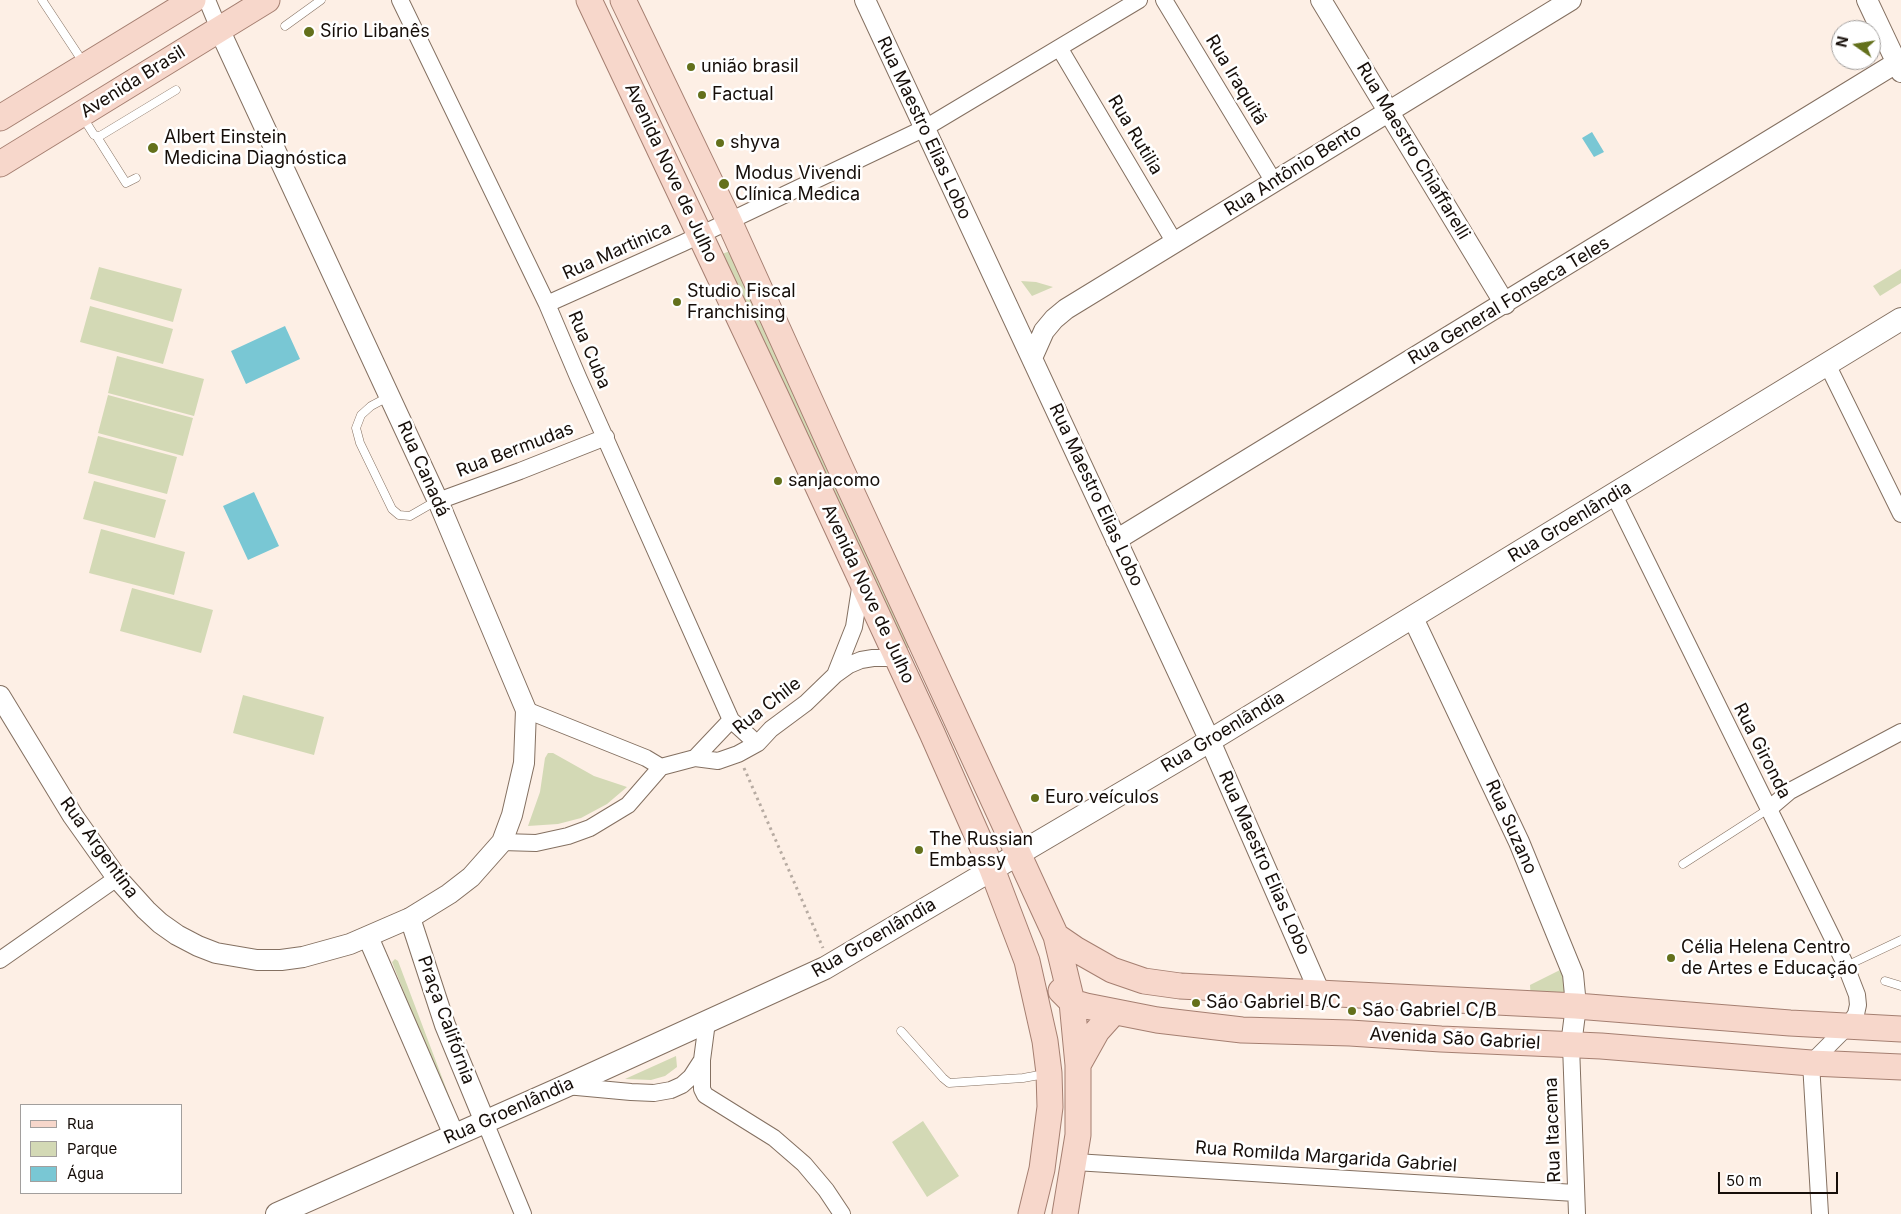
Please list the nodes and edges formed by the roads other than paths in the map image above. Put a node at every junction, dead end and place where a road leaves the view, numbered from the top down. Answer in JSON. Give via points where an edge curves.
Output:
{"nodes":[{"id":1,"x":42,"y":0,"type":"edge"},
{"id":2,"x":193,"y":0,"type":"edge"},
{"id":3,"x":207,"y":0,"type":"edge"},
{"id":4,"x":267,"y":0,"type":"edge"},
{"id":5,"x":321,"y":0,"type":"edge"},
{"id":6,"x":400,"y":0,"type":"edge"},
{"id":7,"x":589,"y":0,"type":"edge"},
{"id":8,"x":623,"y":0,"type":"edge"},
{"id":9,"x":865,"y":0,"type":"edge"},
{"id":10,"x":1140,"y":0,"type":"edge"},
{"id":11,"x":1164,"y":0,"type":"edge"},
{"id":12,"x":1321,"y":0,"type":"edge"},
{"id":13,"x":1571,"y":0,"type":"edge"},
{"id":14,"x":1868,"y":0,"type":"edge"},
{"id":15,"x":285,"y":26,"type":"dead end"},
{"id":16,"x":219,"y":29,"type":"junction"},
{"id":17,"x":1060,"y":49,"type":"junction"},
{"id":18,"x":1900,"y":65,"type":"edge"},
{"id":19,"x":86,"y":66,"type":"junction"},
{"id":20,"x":176,"y":90,"type":"dead end"},
{"id":21,"x":1389,"y":111,"type":"junction"},
{"id":22,"x":80,"y":115,"type":"junction"},
{"id":23,"x":0,"y":118,"type":"edge"},
{"id":24,"x":925,"y":128,"type":"junction"},
{"id":25,"x":97,"y":137,"type":"junction"},
{"id":26,"x":0,"y":164,"type":"edge"},
{"id":27,"x":136,"y":178,"type":"dead end"},
{"id":28,"x":1274,"y":182,"type":"junction"},
{"id":29,"x":729,"y":221,"type":"junction"},
{"id":30,"x":700,"y":235,"type":"junction"},
{"id":31,"x":1175,"y":243,"type":"junction"},
{"id":32,"x":547,"y":304,"type":"junction"},
{"id":33,"x":1505,"y":304,"type":"junction"},
{"id":34,"x":1901,"y":319,"type":"edge"},
{"id":35,"x":1032,"y":358,"type":"junction"},
{"id":36,"x":1827,"y":364,"type":"junction"},
{"id":37,"x":390,"y":396,"type":"junction"},
{"id":38,"x":606,"y":437,"type":"junction"},
{"id":39,"x":1614,"y":495,"type":"junction"},
{"id":40,"x":438,"y":500,"type":"junction"},
{"id":41,"x":1901,"y":514,"type":"edge"},
{"id":42,"x":1116,"y":540,"type":"junction"},
{"id":43,"x":861,"y":580,"type":"junction"},
{"id":44,"x":1413,"y":618,"type":"junction"},
{"id":45,"x":898,"y":658,"type":"junction"},
{"id":46,"x":835,"y":675,"type":"junction"},
{"id":47,"x":2,"y":704,"type":"edge"},
{"id":48,"x":526,"y":710,"type":"junction"},
{"id":49,"x":731,"y":720,"type":"junction"},
{"id":50,"x":1901,"y":732,"type":"edge"},
{"id":51,"x":1210,"y":741,"type":"junction"},
{"id":52,"x":758,"y":743,"type":"junction"},
{"id":53,"x":695,"y":758,"type":"junction"},
{"id":54,"x":661,"y":767,"type":"junction"},
{"id":55,"x":1770,"y":808,"type":"junction"},
{"id":56,"x":502,"y":842,"type":"junction"},
{"id":57,"x":1020,"y":853,"type":"junction"},
{"id":58,"x":1684,"y":864,"type":"dead end"},
{"id":59,"x":992,"y":869,"type":"junction"},
{"id":60,"x":117,"y":878,"type":"junction"},
{"id":61,"x":410,"y":918,"type":"junction"},
{"id":62,"x":1056,"y":936,"type":"junction"},
{"id":63,"x":368,"y":937,"type":"junction"},
{"id":64,"x":1901,"y":940,"type":"edge"},
{"id":65,"x":0,"y":960,"type":"edge"},
{"id":66,"x":1028,"y":961,"type":"junction"},
{"id":67,"x":1846,"y":966,"type":"junction"},
{"id":68,"x":1885,"y":980,"type":"dead end"},
{"id":69,"x":1901,"y":986,"type":"edge"},
{"id":70,"x":1320,"y":993,"type":"junction"},
{"id":71,"x":1072,"y":1002,"type":"junction"},
{"id":72,"x":1576,"y":1006,"type":"junction"},
{"id":73,"x":1114,"y":1012,"type":"junction"},
{"id":74,"x":707,"y":1022,"type":"junction"},
{"id":75,"x":1848,"y":1026,"type":"junction"},
{"id":76,"x":1901,"y":1029,"type":"edge"},
{"id":77,"x":902,"y":1031,"type":"dead end"},
{"id":78,"x":1571,"y":1045,"type":"junction"},
{"id":79,"x":702,"y":1060,"type":"junction"},
{"id":80,"x":1811,"y":1063,"type":"junction"},
{"id":81,"x":1078,"y":1064,"type":"junction"},
{"id":82,"x":1901,"y":1066,"type":"edge"},
{"id":83,"x":1049,"y":1073,"type":"junction"},
{"id":84,"x":566,"y":1086,"type":"junction"},
{"id":85,"x":485,"y":1122,"type":"junction"},
{"id":86,"x":454,"y":1136,"type":"junction"},
{"id":87,"x":1074,"y":1162,"type":"junction"},
{"id":88,"x":1576,"y":1193,"type":"junction"},
{"id":89,"x":277,"y":1214,"type":"edge"},
{"id":90,"x":522,"y":1214,"type":"edge"},
{"id":91,"x":842,"y":1214,"type":"edge"},
{"id":92,"x":1031,"y":1214,"type":"edge"},
{"id":93,"x":1065,"y":1214,"type":"edge"},
{"id":94,"x":1577,"y":1214,"type":"edge"},
{"id":95,"x":1820,"y":1214,"type":"edge"}],
"edges":[{"from":1,"to":19,"type":"lane"},
{"from":2,"to":19,"type":"main road"},
{"from":3,"to":16,"type":"street","name":"Rua Canadá"},
{"from":4,"to":16,"type":"main road","name":"Avenida Brasil"},
{"from":5,"to":15,"type":"lane"},
{"from":6,"to":32,"type":"street","name":"Rua Cuba"},
{"from":7,"to":30,"type":"main road","name":"Avenida Nove de Julho"},
{"from":8,"to":29,"type":"main road","name":"Avenida Nove de Julho"},
{"from":9,"to":24,"type":"street","name":"Rua Maestro Elias Lobo"},
{"from":10,"to":17,"type":"street","name":"Rua Martinica"},
{"from":11,"to":28,"type":"street","name":"Rua Iraquitã"},
{"from":12,"to":21,"type":"street","name":"Rua Maestro Chiaffarelli"},
{"from":13,"to":21,"type":"street","name":"Rua Antônio Bento"},
{"from":14,"to":18,"type":"street"},
{"from":16,"to":22,"type":"main road","name":"Avenida Brasil"},
{"from":16,"to":37,"type":"street","name":"Rua Canadá"},
{"from":17,"to":24,"type":"street","name":"Rua Martinica"},
{"from":17,"to":31,"type":"street","name":"Rua Rutilia"},
{"from":18,"to":33,"type":"street","name":"Rua General Fonseca Teles"},
{"from":19,"to":23,"type":"main road"},
{"from":20,"to":25,"type":"lane"},
{"from":21,"to":28,"type":"street","name":"Rua Antônio Bento"},
{"from":21,"to":33,"type":"street","name":"Rua Maestro Chiaffarelli"},
{"from":22,"to":25,"type":"lane"},
{"from":22,"to":26,"type":"main road","name":"Avenida Brasil"},
{"from":24,"to":29,"type":"street","name":"Rua Martinica"},
{"from":24,"to":35,"type":"street","name":"Rua Maestro Elias Lobo"},
{"from":25,"to":27,"type":"lane","via":[[126,183]]},
{"from":28,"to":31,"type":"street","name":"Rua Antônio Bento"},
{"from":29,"to":30,"type":"street","name":"Rua Martinica"},
{"from":29,"to":57,"type":"main road","name":"Avenida Nove de Julho"},
{"from":30,"to":32,"type":"street","name":"Rua Martinica"},
{"from":30,"to":43,"type":"main road","name":"Avenida Nove de Julho"},
{"from":31,"to":35,"type":"street","name":"Rua Antônio Bento","via":[[1066,309],[1044,331]]},
{"from":32,"to":38,"type":"street","name":"Rua Cuba"},
{"from":33,"to":42,"type":"street","name":"Rua General Fonseca Teles"},
{"from":34,"to":36,"type":"main road","name":"Rua Groenlândia"},
{"from":35,"to":42,"type":"street","name":"Rua Maestro Elias Lobo"},
{"from":36,"to":39,"type":"main road","name":"Rua Groenlândia"},
{"from":36,"to":41,"type":"street"},
{"from":37,"to":40,"type":"street","name":"Rua Canadá"},
{"from":37,"to":40,"type":"lane","via":[[361,415],[356,428],[360,443],[392,509],[399,515],[410,516]]},
{"from":38,"to":40,"type":"street","name":"Rua Bermudas"},
{"from":38,"to":49,"type":"street","name":"Rua Cuba"},
{"from":39,"to":44,"type":"main road","name":"Rua Groenlândia"},
{"from":39,"to":55,"type":"street","name":"Rua Gironda"},
{"from":40,"to":48,"type":"street","name":"Rua Canadá"},
{"from":42,"to":51,"type":"street","name":"Rua Maestro Elias Lobo"},
{"from":43,"to":45,"type":"main road","name":"Avenida Nove de Julho"},
{"from":43,"to":46,"type":"street","name":"Rua Chile","via":[[854,627]]},
{"from":44,"to":51,"type":"main road","name":"Rua Groenlândia"},
{"from":44,"to":72,"type":"street","name":"Rua Suzano","via":[[1546,906],[1573,974]]},
{"from":45,"to":46,"type":"street","name":"Rua Chile","via":[[861,660]]},
{"from":45,"to":59,"type":"main road","name":"Avenida Nove de Julho"},
{"from":46,"to":52,"type":"street","name":"Rua Chile"},
{"from":47,"to":60,"type":"street","name":"Rua Argentina","via":[[73,816]]},
{"from":48,"to":54,"type":"street"},
{"from":48,"to":56,"type":"street","name":"Rua Canadá","via":[[524,764]]},
{"from":49,"to":52,"type":"street","name":"Rua Cuba"},
{"from":49,"to":53,"type":"street"},
{"from":50,"to":55,"type":"street","via":[[1790,791]]},
{"from":51,"to":57,"type":"main road","name":"Rua Groenlândia"},
{"from":51,"to":70,"type":"street","name":"Rua Maestro Elias Lobo"},
{"from":52,"to":53,"type":"street","name":"Rua Chile","via":[[718,761]]},
{"from":53,"to":54,"type":"street","name":"Rua Chile"},
{"from":54,"to":56,"type":"street","via":[[628,805],[590,828],[536,843]]},
{"from":55,"to":58,"type":"lane"},
{"from":55,"to":67,"type":"street","name":"Rua Gironda"},
{"from":56,"to":61,"type":"street","name":"Rua Canadá","via":[[471,876]]},
{"from":57,"to":59,"type":"main road","name":"Rua Groenlândia"},
{"from":57,"to":62,"type":"main road","name":"Avenida Nove de Julho"},
{"from":59,"to":66,"type":"main road","name":"Avenida Nove de Julho"},
{"from":59,"to":74,"type":"main road","name":"Rua Groenlândia","via":[[831,964]]},
{"from":60,"to":63,"type":"street","name":"Rua Argentina","via":[[160,923],[198,946],[223,954],[282,960],[326,952]]},
{"from":60,"to":65,"type":"street"},
{"from":61,"to":63,"type":"street","name":"Rua Argentina"},
{"from":61,"to":85,"type":"street","name":"Praça Califórnia","via":[[445,1025]]},
{"from":62,"to":70,"type":"main road","via":[[1098,963],[1144,981],[1180,986]]},
{"from":62,"to":71,"type":"main road","name":"Avenida Nove de Julho"},
{"from":63,"to":86,"type":"street","name":"Praça Califórnia"},
{"from":64,"to":67,"type":"lane"},
{"from":66,"to":71,"type":"main road","name":"Avenida São Gabriel"},
{"from":66,"to":83,"type":"main road","name":"Avenida Nove de Julho"},
{"from":67,"to":75,"type":"street","name":"Rua Gironda","via":[[1858,1005]]},
{"from":68,"to":69,"type":"lane"},
{"from":70,"to":72,"type":"main road"},
{"from":71,"to":73,"type":"main road","name":"Avenida São Gabriel"},
{"from":71,"to":81,"type":"main road","name":"Avenida Nove de Julho"},
{"from":72,"to":75,"type":"main road"},
{"from":72,"to":78,"type":"street","name":"Rua Suzano"},
{"from":73,"to":78,"type":"main road","name":"Avenida São Gabriel","via":[[1242,1030]]},
{"from":73,"to":81,"type":"main road","via":[[1096,1031]]},
{"from":74,"to":79,"type":"street"},
{"from":74,"to":84,"type":"main road","name":"Rua Groenlândia"},
{"from":75,"to":76,"type":"main road"},
{"from":75,"to":80,"type":"street"},
{"from":77,"to":83,"type":"lane","via":[[949,1082],[1023,1078]]},
{"from":78,"to":80,"type":"main road","name":"Avenida São Gabriel"},
{"from":78,"to":88,"type":"street","name":"Rua Itacema"},
{"from":79,"to":84,"type":"street","via":[[682,1085],[671,1090],[654,1093]]},
{"from":79,"to":91,"type":"street","via":[[705,1095],[774,1138],[804,1164]]},
{"from":80,"to":82,"type":"main road","name":"Avenida São Gabriel"},
{"from":80,"to":95,"type":"street"},
{"from":81,"to":87,"type":"main road","name":"Avenida Nove de Julho","via":[[1078,1135]]},
{"from":83,"to":92,"type":"main road","name":"Avenida Nove de Julho","via":[[1050,1107],[1042,1169]]},
{"from":84,"to":85,"type":"main road","name":"Rua Groenlândia"},
{"from":85,"to":86,"type":"main road","name":"Rua Groenlândia"},
{"from":85,"to":90,"type":"street"},
{"from":86,"to":89,"type":"main road","name":"Rua Groenlândia"},
{"from":87,"to":88,"type":"street","name":"Rua Romilda Margarida Gabriel"},
{"from":87,"to":93,"type":"main road","name":"Avenida Nove de Julho"},
{"from":88,"to":94,"type":"street","name":"Rua Itacema"}]}
